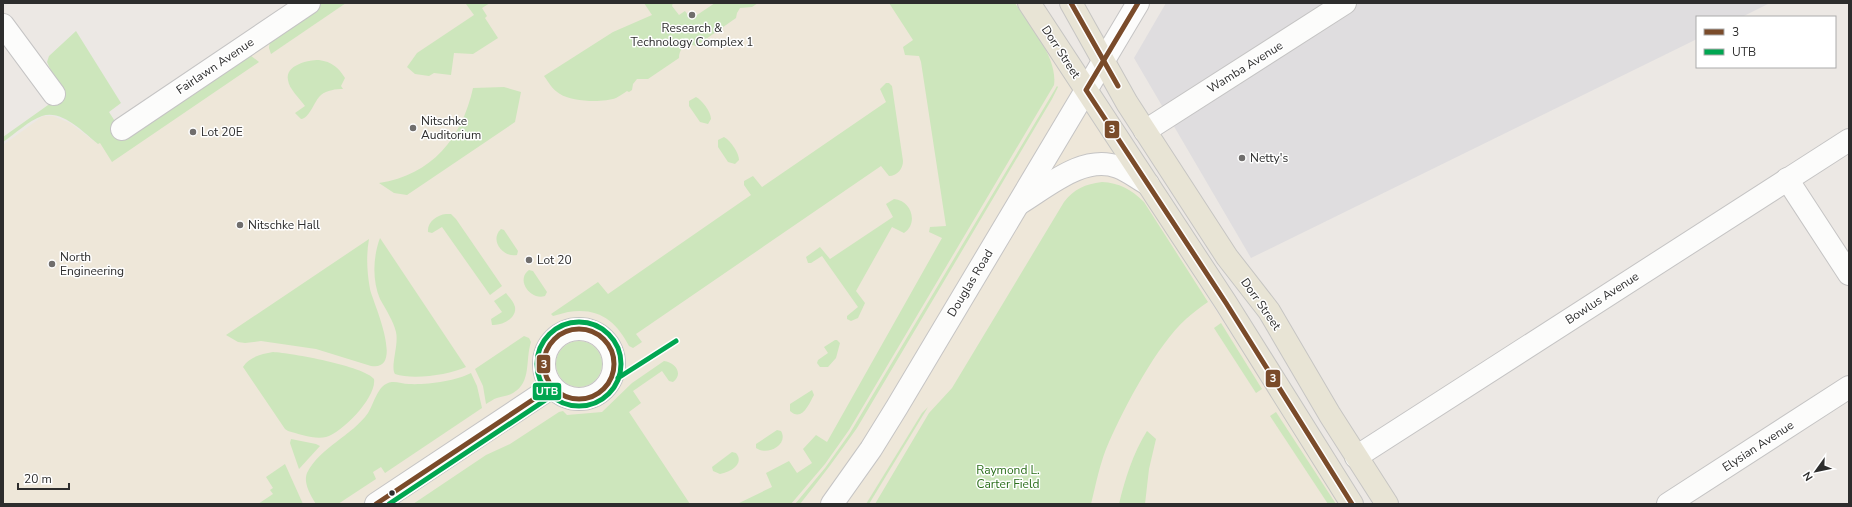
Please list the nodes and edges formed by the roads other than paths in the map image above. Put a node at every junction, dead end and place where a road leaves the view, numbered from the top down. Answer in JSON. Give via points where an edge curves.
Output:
{"nodes":[{"id":1,"x":309,"y":3,"type":"edge"},
{"id":2,"x":1029,"y":3,"type":"edge"},
{"id":3,"x":1071,"y":3,"type":"edge"},
{"id":4,"x":1138,"y":3,"type":"edge"},
{"id":5,"x":1345,"y":3,"type":"edge"},
{"id":6,"x":3,"y":25,"type":"edge"},
{"id":7,"x":1104,"y":60,"type":"junction"},
{"id":8,"x":1086,"y":90,"type":"junction"},
{"id":9,"x":54,"y":94,"type":"dead end"},
{"id":10,"x":122,"y":129,"type":"dead end"},
{"id":11,"x":1145,"y":131,"type":"junction"},
{"id":12,"x":1849,"y":140,"type":"edge"},
{"id":13,"x":1787,"y":179,"type":"junction"},
{"id":14,"x":1148,"y":184,"type":"junction"},
{"id":15,"x":1016,"y":206,"type":"junction"},
{"id":16,"x":1849,"y":274,"type":"edge"},
{"id":17,"x":552,"y":387,"type":"dead end"},
{"id":18,"x":1849,"y":387,"type":"edge"},
{"id":19,"x":1356,"y":457,"type":"junction"},
{"id":20,"x":376,"y":504,"type":"edge"},
{"id":21,"x":832,"y":504,"type":"edge"},
{"id":22,"x":1352,"y":504,"type":"edge"},
{"id":23,"x":1387,"y":504,"type":"edge"},
{"id":24,"x":1668,"y":504,"type":"edge"}],
"edges":[{"from":1,"to":10,"type":"street","name":"Fairlawn Avenue"},
{"from":2,"to":8,"type":"main road","name":"Dorr Street"},
{"from":3,"to":7,"type":"main road","name":"Dorr Street"},
{"from":4,"to":7,"type":"street","name":"Douglas Road"},
{"from":5,"to":11,"type":"street","name":"Wamba Avenue"},
{"from":6,"to":9,"type":"street"},
{"from":7,"to":8,"type":"street","name":"Douglas Road"},
{"from":7,"to":11,"type":"main road","name":"Dorr Street"},
{"from":8,"to":14,"type":"main road","name":"Dorr Street"},
{"from":8,"to":15,"type":"street","name":"Douglas Road"},
{"from":11,"to":19,"type":"main road","name":"Dorr Street","via":[[1227,257],[1269,311]]},
{"from":12,"to":13,"type":"street","name":"Bowlus Avenue"},
{"from":13,"to":16,"type":"street"},
{"from":13,"to":19,"type":"street","name":"Bowlus Avenue"},
{"from":14,"to":15,"type":"street","via":[[1119,167],[1093,165],[1077,169]]},
{"from":14,"to":22,"type":"main road","name":"Dorr Street"},
{"from":15,"to":21,"type":"street","name":"Douglas Road","via":[[871,450]]},
{"from":17,"to":20,"type":"street"},
{"from":18,"to":24,"type":"street","name":"Elysian Avenue"},
{"from":19,"to":23,"type":"main road","name":"Dorr Street"}]}
